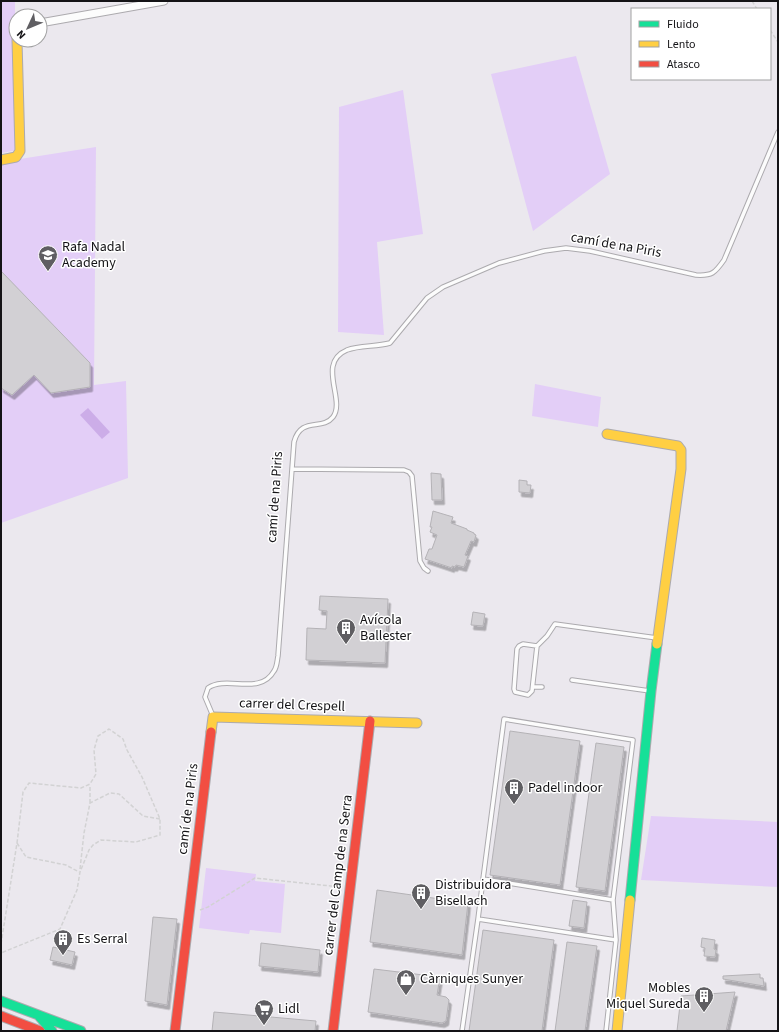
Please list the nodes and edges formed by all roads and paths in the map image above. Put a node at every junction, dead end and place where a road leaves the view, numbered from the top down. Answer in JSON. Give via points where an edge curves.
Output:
{"nodes":[{"id":1,"x":164,"y":1,"type":"edge"},
{"id":2,"x":48,"y":22,"type":"edge"},
{"id":3,"x":771,"y":32,"type":"edge"},
{"id":4,"x":778,"y":42,"type":"edge"},
{"id":5,"x":17,"y":48,"type":"edge"},
{"id":6,"x":778,"y":132,"type":"edge"},
{"id":7,"x":1,"y":160,"type":"edge"},
{"id":8,"x":607,"y":434,"type":"dead end"},
{"id":9,"x":292,"y":469,"type":"junction"},
{"id":10,"x":428,"y":571,"type":"dead end"},
{"id":11,"x":658,"y":638,"type":"junction"},
{"id":12,"x":537,"y":646,"type":"junction"},
{"id":13,"x":572,"y":680,"type":"dead end"},
{"id":14,"x":533,"y":687,"type":"junction"},
{"id":15,"x":542,"y":688,"type":"dead end"},
{"id":16,"x":651,"y":691,"type":"junction"},
{"id":17,"x":213,"y":717,"type":"junction"},
{"id":18,"x":370,"y":721,"type":"junction"},
{"id":19,"x":417,"y":724,"type":"dead end"},
{"id":20,"x":90,"y":784,"type":"junction"},
{"id":21,"x":90,"y":803,"type":"junction"},
{"id":22,"x":160,"y":819,"type":"junction"},
{"id":23,"x":17,"y":843,"type":"junction"},
{"id":24,"x":80,"y":872,"type":"junction"},
{"id":25,"x":483,"y":879,"type":"junction"},
{"id":26,"x":350,"y":888,"type":"junction"},
{"id":27,"x":613,"y":900,"type":"junction"},
{"id":28,"x":190,"y":910,"type":"junction"},
{"id":29,"x":478,"y":919,"type":"junction"},
{"id":30,"x":616,"y":940,"type":"junction"},
{"id":31,"x":1,"y":944,"type":"edge"},
{"id":32,"x":1,"y":953,"type":"edge"},
{"id":33,"x":1,"y":1001,"type":"edge"},
{"id":34,"x":38,"y":1015,"type":"junction"},
{"id":35,"x":1,"y":1016,"type":"edge"},
{"id":36,"x":40,"y":1031,"type":"edge"},
{"id":37,"x":52,"y":1031,"type":"edge"},
{"id":38,"x":81,"y":1031,"type":"edge"},
{"id":39,"x":176,"y":1031,"type":"edge"},
{"id":40,"x":333,"y":1031,"type":"edge"},
{"id":41,"x":462,"y":1031,"type":"edge"},
{"id":42,"x":606,"y":1031,"type":"edge"},
{"id":43,"x":617,"y":1031,"type":"edge"}],
"edges":[{"from":1,"to":2,"type":"street"},
{"from":3,"to":4,"type":"path"},
{"from":5,"to":7,"type":"street","via":[[20,151],[16,157]]},
{"from":6,"to":9,"type":"lane","name":"camí de na Piris","via":[[724,260],[715,272],[696,275],[566,248],[499,263],[443,287],[427,298],[390,343],[354,348],[340,354],[334,361],[332,373],[337,410],[330,420],[308,426],[298,432],[292,450]]},
{"from":8,"to":11,"type":"street","via":[[678,446],[681,450],[681,469]]},
{"from":9,"to":10,"type":"lane","via":[[409,472],[412,476],[420,561]]},
{"from":9,"to":17,"type":"lane","name":"camí de na Piris","via":[[275,671],[267,680],[252,684],[217,684],[208,688],[205,697]]},
{"from":11,"to":12,"type":"lane","via":[[555,624]]},
{"from":11,"to":16,"type":"street"},
{"from":12,"to":14,"type":"lane"},
{"from":12,"to":14,"type":"lane","via":[[523,644],[517,649],[515,692],[528,695]]},
{"from":13,"to":16,"type":"lane"},
{"from":14,"to":15,"type":"lane"},
{"from":16,"to":43,"type":"street"},
{"from":17,"to":18,"type":"street","name":"carrer del Crespell"},
{"from":17,"to":28,"type":"street","name":"camí de na Piris"},
{"from":18,"to":19,"type":"street","name":"carrer del Crespell"},
{"from":18,"to":26,"type":"street","name":"carrer del Camp de na Serra"},
{"from":20,"to":21,"type":"path"},
{"from":20,"to":22,"type":"path","via":[[96,774],[94,750],[98,736],[109,729],[122,739]]},
{"from":20,"to":23,"type":"path","via":[[81,788],[30,783],[23,792]]},
{"from":21,"to":22,"type":"path","via":[[110,793],[119,794],[143,816]]},
{"from":21,"to":24,"type":"path"},
{"from":22,"to":24,"type":"path","via":[[160,835],[136,842],[101,840],[93,845]]},
{"from":23,"to":24,"type":"path","via":[[26,857],[66,865]]},
{"from":23,"to":31,"type":"path"},
{"from":24,"to":32,"type":"path","via":[[76,890],[60,929]]},
{"from":25,"to":27,"type":"lane"},
{"from":25,"to":27,"type":"lane","via":[[504,719],[633,740]]},
{"from":25,"to":29,"type":"lane"},
{"from":26,"to":28,"type":"path","via":[[255,878],[208,907],[198,911]]},
{"from":26,"to":40,"type":"street","name":"carrer del Camp de na Serra"},
{"from":27,"to":30,"type":"lane"},
{"from":28,"to":39,"type":"street","name":"camí de na Piris"},
{"from":29,"to":30,"type":"lane"},
{"from":29,"to":41,"type":"lane"},
{"from":30,"to":42,"type":"lane"},
{"from":33,"to":34,"type":"street"},
{"from":34,"to":37,"type":"street"},
{"from":34,"to":38,"type":"street"},
{"from":35,"to":36,"type":"street"}]}
